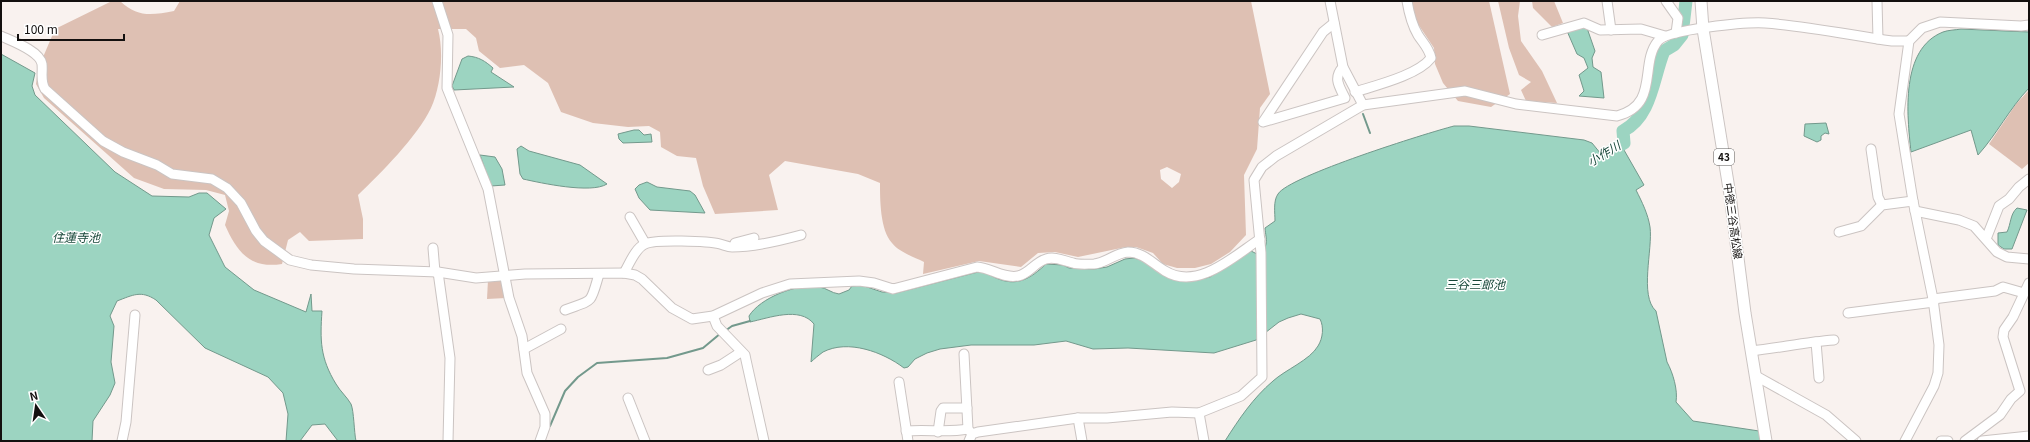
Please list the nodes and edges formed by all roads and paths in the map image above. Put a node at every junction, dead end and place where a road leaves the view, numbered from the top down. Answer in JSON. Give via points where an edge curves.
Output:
{"nodes":[{"id":1,"x":437,"y":1,"type":"edge"},
{"id":2,"x":1330,"y":1,"type":"edge"},
{"id":3,"x":1407,"y":1,"type":"edge"},
{"id":4,"x":1607,"y":1,"type":"edge"},
{"id":5,"x":1666,"y":1,"type":"edge"},
{"id":6,"x":1701,"y":1,"type":"edge"},
{"id":7,"x":1877,"y":1,"type":"edge"},
{"id":8,"x":1334,"y":23,"type":"junction"},
{"id":9,"x":2029,"y":25,"type":"edge"},
{"id":10,"x":1,"y":28,"type":"edge"},
{"id":11,"x":1703,"y":29,"type":"junction"},
{"id":12,"x":1611,"y":30,"type":"junction"},
{"id":13,"x":1681,"y":31,"type":"junction"},
{"id":14,"x":1542,"y":35,"type":"dead end"},
{"id":15,"x":1,"y":36,"type":"edge"},
{"id":16,"x":1664,"y":36,"type":"junction"},
{"id":17,"x":1878,"y":39,"type":"junction"},
{"id":18,"x":1909,"y":41,"type":"junction"},
{"id":19,"x":33,"y":52,"type":"junction"},
{"id":20,"x":1343,"y":67,"type":"junction"},
{"id":21,"x":1356,"y":92,"type":"junction"},
{"id":22,"x":1363,"y":105,"type":"junction"},
{"id":23,"x":1871,"y":149,"type":"dead end"},
{"id":24,"x":2029,"y":179,"type":"edge"},
{"id":25,"x":1913,"y":201,"type":"junction"},
{"id":26,"x":1882,"y":205,"type":"junction"},
{"id":27,"x":1915,"y":211,"type":"junction"},
{"id":28,"x":630,"y":217,"type":"dead end"},
{"id":29,"x":1839,"y":232,"type":"dead end"},
{"id":30,"x":801,"y":235,"type":"dead end"},
{"id":31,"x":754,"y":238,"type":"dead end"},
{"id":32,"x":1260,"y":239,"type":"junction"},
{"id":33,"x":1986,"y":239,"type":"junction"},
{"id":34,"x":645,"y":243,"type":"junction"},
{"id":35,"x":720,"y":244,"type":"junction"},
{"id":36,"x":433,"y":248,"type":"dead end"},
{"id":37,"x":2029,"y":259,"type":"edge"},
{"id":38,"x":437,"y":272,"type":"junction"},
{"id":39,"x":624,"y":273,"type":"junction"},
{"id":40,"x":599,"y":274,"type":"junction"},
{"id":41,"x":505,"y":275,"type":"junction"},
{"id":42,"x":2029,"y":283,"type":"edge"},
{"id":43,"x":2024,"y":293,"type":"junction"},
{"id":44,"x":1933,"y":301,"type":"junction"},
{"id":45,"x":565,"y":310,"type":"dead end"},
{"id":46,"x":1848,"y":313,"type":"dead end"},
{"id":47,"x":135,"y":315,"type":"dead end"},
{"id":48,"x":713,"y":316,"type":"junction"},
{"id":49,"x":561,"y":329,"type":"dead end"},
{"id":50,"x":1834,"y":340,"type":"dead end"},
{"id":51,"x":1816,"y":342,"type":"junction"},
{"id":52,"x":524,"y":349,"type":"junction"},
{"id":53,"x":1751,"y":351,"type":"junction"},
{"id":54,"x":741,"y":352,"type":"junction"},
{"id":55,"x":964,"y":354,"type":"dead end"},
{"id":56,"x":708,"y":370,"type":"dead end"},
{"id":57,"x":1756,"y":376,"type":"junction"},
{"id":58,"x":1819,"y":378,"type":"dead end"},
{"id":59,"x":899,"y":382,"type":"dead end"},
{"id":60,"x":628,"y":398,"type":"dead end"},
{"id":61,"x":967,"y":408,"type":"junction"},
{"id":62,"x":1199,"y":413,"type":"junction"},
{"id":63,"x":1078,"y":418,"type":"junction"},
{"id":64,"x":906,"y":432,"type":"junction"},
{"id":65,"x":938,"y":432,"type":"junction"},
{"id":66,"x":970,"y":435,"type":"edge"},
{"id":67,"x":2029,"y":436,"type":"edge"},
{"id":68,"x":122,"y":441,"type":"edge"},
{"id":69,"x":448,"y":441,"type":"edge"},
{"id":70,"x":540,"y":441,"type":"edge"},
{"id":71,"x":645,"y":441,"type":"edge"},
{"id":72,"x":764,"y":441,"type":"edge"},
{"id":73,"x":908,"y":441,"type":"edge"},
{"id":74,"x":1082,"y":441,"type":"edge"},
{"id":75,"x":1204,"y":441,"type":"edge"},
{"id":76,"x":1766,"y":441,"type":"edge"},
{"id":77,"x":1856,"y":441,"type":"edge"},
{"id":78,"x":1905,"y":441,"type":"edge"},
{"id":79,"x":1941,"y":441,"type":"edge"},
{"id":80,"x":1948,"y":441,"type":"edge"},
{"id":81,"x":1965,"y":441,"type":"edge"},
{"id":82,"x":1982,"y":441,"type":"edge"}],
"edges":[{"from":1,"to":41,"type":"street","via":[[448,35],[447,88],[488,189]]},
{"from":2,"to":8,"type":"street"},
{"from":3,"to":21,"type":"street","via":[[1412,24],[1430,51],[1431,58],[1426,65],[1413,71]]},
{"from":4,"to":12,"type":"street"},
{"from":5,"to":13,"type":"street","via":[[1678,18]]},
{"from":6,"to":11,"type":"main road","name":"中徳三谷高松線","number":"43"},
{"from":7,"to":17,"type":"street"},
{"from":8,"to":20,"type":"street"},
{"from":8,"to":20,"type":"street","via":[[1323,32],[1263,122],[1345,98],[1336,79],[1337,73]]},
{"from":9,"to":18,"type":"street","via":[[1940,22],[1922,28]]},
{"from":10,"to":19,"type":"street"},
{"from":11,"to":13,"type":"street"},
{"from":11,"to":17,"type":"street","via":[[1764,23]]},
{"from":11,"to":53,"type":"main road","name":"中徳三谷高松線","number":"43","via":[[1730,195]]},
{"from":12,"to":14,"type":"street","via":[[1600,30],[1584,23]]},
{"from":12,"to":16,"type":"street","via":[[1641,29]]},
{"from":13,"to":16,"type":"street"},
{"from":15,"to":19,"type":"street"},
{"from":16,"to":22,"type":"street","via":[[1655,47],[1645,91],[1639,102],[1632,110],[1617,116],[1516,104],[1466,91]]},
{"from":17,"to":18,"type":"street"},
{"from":18,"to":25,"type":"street","via":[[1899,114]]},
{"from":19,"to":38,"type":"street","via":[[41,60],[42,84],[45,89],[103,141],[172,174],[208,178],[227,188],[241,203],[264,241],[290,260],[311,265],[354,269]]},
{"from":20,"to":21,"type":"street"},
{"from":21,"to":22,"type":"street"},
{"from":22,"to":32,"type":"street","via":[[1276,156],[1262,167],[1256,175],[1253,188]]},
{"from":23,"to":26,"type":"street","via":[[1878,197]]},
{"from":24,"to":33,"type":"street","via":[[1999,206]]},
{"from":25,"to":26,"type":"street"},
{"from":25,"to":27,"type":"street"},
{"from":26,"to":29,"type":"street","via":[[1861,226]]},
{"from":27,"to":33,"type":"street","via":[[1959,220],[1974,226]]},
{"from":27,"to":44,"type":"street"},
{"from":28,"to":34,"type":"street"},
{"from":30,"to":35,"type":"street","via":[[742,247]]},
{"from":31,"to":35,"type":"street"},
{"from":32,"to":48,"type":"street","via":[[1199,276],[1167,272],[1145,257],[1129,252],[1092,264],[1073,264],[1060,259],[1047,259],[1013,277],[977,267],[893,289],[860,281],[790,284],[762,293]]},
{"from":32,"to":62,"type":"street","via":[[1262,376],[1241,396]]},
{"from":33,"to":37,"type":"street","via":[[1998,252],[2007,257]]},
{"from":34,"to":35,"type":"street","via":[[654,241]]},
{"from":34,"to":39,"type":"street"},
{"from":36,"to":38,"type":"street"},
{"from":38,"to":41,"type":"street","via":[[476,278]]},
{"from":38,"to":69,"type":"street","via":[[450,358]]},
{"from":39,"to":40,"type":"street"},
{"from":39,"to":48,"type":"street","via":[[635,275],[642,280],[684,317],[692,319]]},
{"from":40,"to":41,"type":"street"},
{"from":40,"to":45,"type":"street","via":[[589,302]]},
{"from":41,"to":52,"type":"street"},
{"from":42,"to":43,"type":"street"},
{"from":43,"to":44,"type":"street","via":[[2003,287],[1995,291]]},
{"from":43,"to":81,"type":"street","via":[[2004,330],[2003,337],[2020,391],[2011,398],[2000,415]]},
{"from":44,"to":46,"type":"street"},
{"from":44,"to":78,"type":"street","via":[[1939,345],[1938,373],[1934,386]]},
{"from":47,"to":68,"type":"street","via":[[126,422]]},
{"from":48,"to":54,"type":"street","via":[[727,339]]},
{"from":49,"to":52,"type":"street"},
{"from":50,"to":51,"type":"street"},
{"from":51,"to":53,"type":"street"},
{"from":51,"to":58,"type":"street"},
{"from":52,"to":70,"type":"street","via":[[527,373],[544,414],[545,427]]},
{"from":53,"to":57,"type":"main road","name":"中徳三谷高松線","number":"43"},
{"from":54,"to":56,"type":"street"},
{"from":54,"to":72,"type":"street","via":[[748,366]]},
{"from":55,"to":61,"type":"street"},
{"from":57,"to":76,"type":"main road","name":"中徳三谷高松線","number":"43"},
{"from":57,"to":77,"type":"street","via":[[1826,415]]},
{"from":59,"to":64,"type":"street"},
{"from":60,"to":71,"type":"street"},
{"from":61,"to":65,"type":"street","via":[[943,408]]},
{"from":61,"to":66,"type":"street"},
{"from":62,"to":63,"type":"street","via":[[1172,412]]},
{"from":62,"to":75,"type":"street"},
{"from":63,"to":66,"type":"street"},
{"from":63,"to":74,"type":"street"},
{"from":64,"to":65,"type":"street"},
{"from":64,"to":73,"type":"street"},
{"from":65,"to":66,"type":"street"},
{"from":67,"to":82,"type":"street"},
{"from":79,"to":80,"type":"street"}]}
